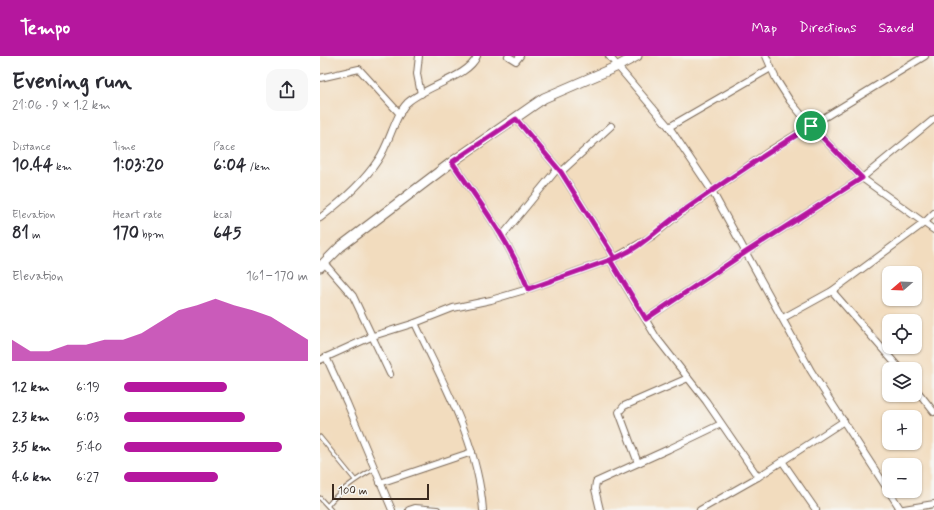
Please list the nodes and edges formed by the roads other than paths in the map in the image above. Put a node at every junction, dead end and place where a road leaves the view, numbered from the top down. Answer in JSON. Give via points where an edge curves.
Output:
{"nodes":[{"id":1,"x":419,"y":56,"type":"edge"},
{"id":2,"x":477,"y":56,"type":"edge"},
{"id":3,"x":508,"y":56,"type":"edge"},
{"id":4,"x":520,"y":56,"type":"edge"},
{"id":5,"x":609,"y":56,"type":"edge"},
{"id":6,"x":637,"y":56,"type":"edge"},
{"id":7,"x":766,"y":56,"type":"edge"},
{"id":8,"x":925,"y":56,"type":"edge"},
{"id":9,"x":618,"y":66,"type":"junction"},
{"id":10,"x":771,"y":68,"type":"junction"},
{"id":11,"x":320,"y":78,"type":"edge"},
{"id":12,"x":421,"y":94,"type":"junction"},
{"id":13,"x":400,"y":114,"type":"junction"},
{"id":14,"x":516,"y":119,"type":"junction"},
{"id":15,"x":934,"y":119,"type":"edge"},
{"id":16,"x":611,"y":126,"type":"dead end"},
{"id":17,"x":811,"y":126,"type":"junction"},
{"id":18,"x":669,"y":127,"type":"junction"},
{"id":19,"x":452,"y":162,"type":"junction"},
{"id":20,"x":559,"y":170,"type":"junction"},
{"id":21,"x":862,"y":178,"type":"junction"},
{"id":22,"x":712,"y":191,"type":"junction"},
{"id":23,"x":934,"y":213,"type":"edge"},
{"id":24,"x":320,"y":218,"type":"edge"},
{"id":25,"x":924,"y":223,"type":"junction"},
{"id":26,"x":934,"y":230,"type":"edge"},
{"id":27,"x":502,"y":236,"type":"junction"},
{"id":28,"x":746,"y":252,"type":"junction"},
{"id":29,"x":612,"y":259,"type":"junction"},
{"id":30,"x":322,"y":265,"type":"edge"},
{"id":31,"x":528,"y":289,"type":"junction"},
{"id":32,"x":832,"y":291,"type":"junction"},
{"id":33,"x":783,"y":318,"type":"junction"},
{"id":34,"x":646,"y":319,"type":"junction"},
{"id":35,"x":415,"y":323,"type":"junction"},
{"id":36,"x":373,"y":336,"type":"junction"},
{"id":37,"x":323,"y":359,"type":"edge"},
{"id":38,"x":894,"y":362,"type":"edge"},
{"id":39,"x":390,"y":374,"type":"dead end"},
{"id":40,"x":688,"y":378,"type":"junction"},
{"id":41,"x":922,"y":397,"type":"edge"},
{"id":42,"x":934,"y":412,"type":"edge"},
{"id":43,"x":844,"y":421,"type":"junction"},
{"id":44,"x":721,"y":424,"type":"junction"},
{"id":45,"x":320,"y":437,"type":"edge"},
{"id":46,"x":472,"y":452,"type":"junction"},
{"id":47,"x":782,"y":461,"type":"junction"},
{"id":48,"x":638,"y":463,"type":"junction"},
{"id":49,"x":374,"y":469,"type":"junction"},
{"id":50,"x":758,"y":477,"type":"junction"},
{"id":51,"x":355,"y":480,"type":"junction"},
{"id":52,"x":380,"y":483,"type":"junction"},
{"id":53,"x":320,"y":498,"type":"edge"},
{"id":54,"x":934,"y":504,"type":"edge"},
{"id":55,"x":328,"y":505,"type":"junction"},
{"id":56,"x":331,"y":510,"type":"edge"},
{"id":57,"x":392,"y":510,"type":"edge"},
{"id":58,"x":409,"y":510,"type":"edge"},
{"id":59,"x":437,"y":510,"type":"edge"},
{"id":60,"x":483,"y":510,"type":"edge"},
{"id":61,"x":600,"y":510,"type":"edge"},
{"id":62,"x":700,"y":510,"type":"edge"},
{"id":63,"x":816,"y":510,"type":"edge"},
{"id":64,"x":900,"y":510,"type":"edge"}],
"edges":[{"from":1,"to":12,"type":"street","via":[[417,74]]},
{"from":2,"to":12,"type":"street","via":[[468,69]]},
{"from":3,"to":4,"type":"street","via":[[516,61]]},
{"from":5,"to":9,"type":"street"},
{"from":6,"to":9,"type":"street"},
{"from":7,"to":10,"type":"street"},
{"from":8,"to":17,"type":"street"},
{"from":9,"to":14,"type":"street","via":[[550,94]]},
{"from":9,"to":18,"type":"street"},
{"from":10,"to":17,"type":"street","via":[[790,101]]},
{"from":10,"to":18,"type":"street"},
{"from":11,"to":13,"type":"street","via":[[359,69]]},
{"from":12,"to":13,"type":"street","via":[[407,103]]},
{"from":13,"to":24,"type":"street","via":[[379,160],[349,194]]},
{"from":14,"to":19,"type":"street"},
{"from":14,"to":20,"type":"street"},
{"from":15,"to":21,"type":"street"},
{"from":16,"to":20,"type":"street"},
{"from":17,"to":21,"type":"street"},
{"from":17,"to":22,"type":"street"},
{"from":18,"to":22,"type":"street"},
{"from":19,"to":27,"type":"street"},
{"from":19,"to":30,"type":"street","via":[[340,248]]},
{"from":20,"to":27,"type":"street"},
{"from":20,"to":29,"type":"street"},
{"from":21,"to":25,"type":"street"},
{"from":21,"to":28,"type":"street"},
{"from":22,"to":28,"type":"street"},
{"from":22,"to":29,"type":"street","via":[[654,235]]},
{"from":23,"to":25,"type":"street"},
{"from":25,"to":26,"type":"street"},
{"from":25,"to":32,"type":"street"},
{"from":27,"to":31,"type":"street","via":[[519,265]]},
{"from":28,"to":33,"type":"street"},
{"from":28,"to":34,"type":"street"},
{"from":29,"to":31,"type":"street"},
{"from":29,"to":34,"type":"street"},
{"from":30,"to":36,"type":"street","via":[[353,296]]},
{"from":31,"to":35,"type":"street","via":[[453,308]]},
{"from":32,"to":33,"type":"street"},
{"from":32,"to":38,"type":"street"},
{"from":33,"to":43,"type":"street","via":[[811,371]]},
{"from":34,"to":40,"type":"street","via":[[656,337]]},
{"from":35,"to":36,"type":"street"},
{"from":35,"to":46,"type":"street","via":[[438,369]]},
{"from":36,"to":37,"type":"street"},
{"from":36,"to":39,"type":"street"},
{"from":37,"to":49,"type":"street"},
{"from":40,"to":44,"type":"street"},
{"from":40,"to":48,"type":"street","via":[[624,406],[619,412]]},
{"from":41,"to":42,"type":"street"},
{"from":43,"to":47,"type":"street"},
{"from":43,"to":64,"type":"street"},
{"from":44,"to":48,"type":"street"},
{"from":44,"to":50,"type":"street"},
{"from":45,"to":51,"type":"lane"},
{"from":46,"to":52,"type":"street"},
{"from":46,"to":60,"type":"street"},
{"from":47,"to":50,"type":"street"},
{"from":47,"to":63,"type":"street"},
{"from":48,"to":61,"type":"street","via":[[596,482]]},
{"from":49,"to":51,"type":"lane"},
{"from":49,"to":52,"type":"street"},
{"from":50,"to":62,"type":"street"},
{"from":51,"to":55,"type":"lane"},
{"from":52,"to":57,"type":"street"},
{"from":53,"to":55,"type":"lane"},
{"from":54,"to":64,"type":"street"},
{"from":55,"to":56,"type":"lane"},
{"from":58,"to":59,"type":"street"}]}
